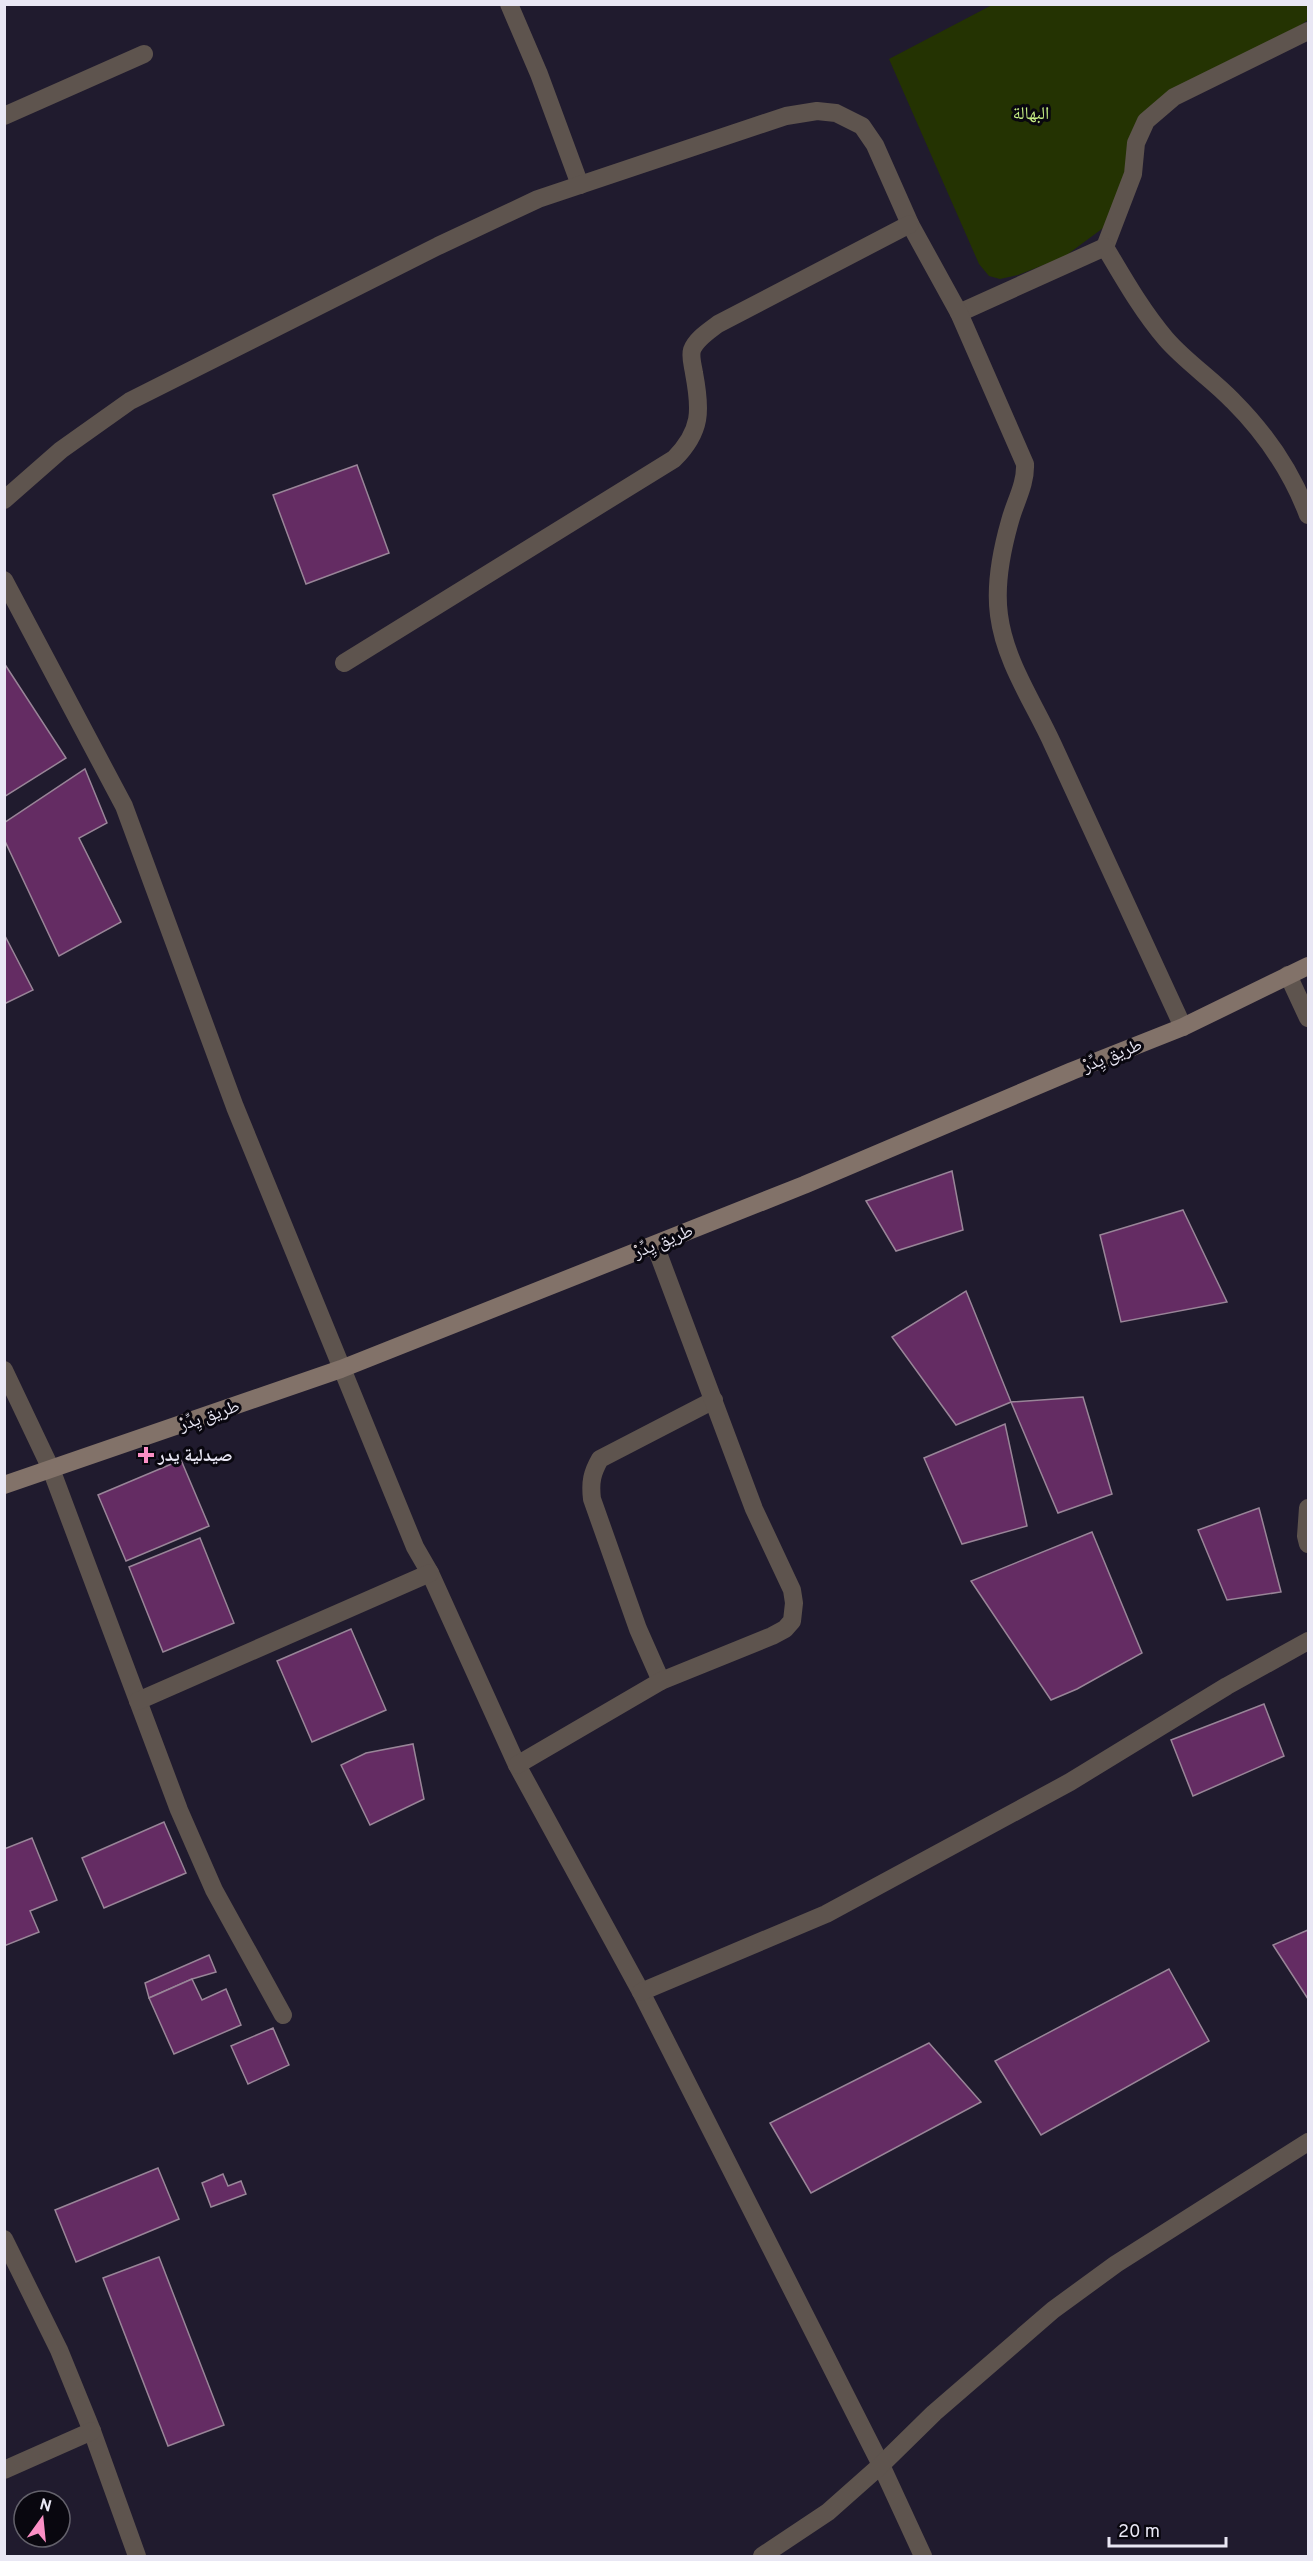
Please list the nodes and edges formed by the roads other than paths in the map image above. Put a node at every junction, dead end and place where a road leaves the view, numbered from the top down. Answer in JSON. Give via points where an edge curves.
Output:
{"nodes":[{"id":1,"x":508,"y":4,"type":"edge"},
{"id":2,"x":1308,"y":31,"type":"edge"},
{"id":3,"x":144,"y":54,"type":"dead end"},
{"id":4,"x":4,"y":116,"type":"edge"},
{"id":5,"x":580,"y":185,"type":"junction"},
{"id":6,"x":910,"y":224,"type":"junction"},
{"id":7,"x":1105,"y":248,"type":"junction"},
{"id":8,"x":959,"y":314,"type":"junction"},
{"id":9,"x":4,"y":500,"type":"edge"},
{"id":10,"x":1308,"y":515,"type":"edge"},
{"id":11,"x":4,"y":580,"type":"edge"},
{"id":12,"x":344,"y":663,"type":"dead end"},
{"id":13,"x":1308,"y":966,"type":"edge"},
{"id":14,"x":1288,"y":975,"type":"junction"},
{"id":15,"x":1308,"y":1018,"type":"edge"},
{"id":16,"x":1183,"y":1027,"type":"junction"},
{"id":17,"x":655,"y":1245,"type":"junction"},
{"id":18,"x":341,"y":1369,"type":"junction"},
{"id":19,"x":4,"y":1370,"type":"edge"},
{"id":20,"x":714,"y":1400,"type":"junction"},
{"id":21,"x":51,"y":1469,"type":"junction"},
{"id":22,"x":4,"y":1485,"type":"edge"},
{"id":23,"x":1308,"y":1508,"type":"edge"},
{"id":24,"x":1308,"y":1544,"type":"edge"},
{"id":25,"x":430,"y":1574,"type":"junction"},
{"id":26,"x":1308,"y":1641,"type":"edge"},
{"id":27,"x":661,"y":1681,"type":"junction"},
{"id":28,"x":138,"y":1701,"type":"junction"},
{"id":29,"x":517,"y":1765,"type":"junction"},
{"id":30,"x":641,"y":1992,"type":"junction"},
{"id":31,"x":283,"y":2015,"type":"dead end"},
{"id":32,"x":1308,"y":2142,"type":"edge"},
{"id":33,"x":4,"y":2239,"type":"edge"},
{"id":34,"x":92,"y":2430,"type":"junction"},
{"id":35,"x":882,"y":2465,"type":"junction"},
{"id":36,"x":4,"y":2469,"type":"edge"},
{"id":37,"x":137,"y":2556,"type":"edge"},
{"id":38,"x":762,"y":2556,"type":"edge"},
{"id":39,"x":923,"y":2556,"type":"edge"}],
"edges":[{"from":1,"to":5,"type":"street"},
{"from":2,"to":7,"type":"street","via":[[1174,97],[1146,121],[1136,142],[1132,174]]},
{"from":3,"to":4,"type":"street"},
{"from":5,"to":6,"type":"street","via":[[786,116],[817,111],[836,113],[862,126],[875,145]]},
{"from":5,"to":9,"type":"street","via":[[538,199],[438,246],[130,401],[61,450]]},
{"from":6,"to":8,"type":"street"},
{"from":6,"to":12,"type":"street","via":[[718,324],[698,341],[692,357],[698,419],[689,444],[674,459]]},
{"from":7,"to":8,"type":"street"},
{"from":7,"to":10,"type":"street","via":[[1166,339],[1233,400],[1260,431],[1282,463]]},
{"from":8,"to":16,"type":"street","via":[[1024,464],[1023,483],[1004,551],[998,613],[1002,636]]},
{"from":11,"to":18,"type":"street","via":[[124,806],[235,1107]]},
{"from":13,"to":14,"type":"street","name":"طريق يِدِّرْ"},
{"from":14,"to":15,"type":"street"},
{"from":14,"to":16,"type":"street","name":"طريق يِدِّرْ"},
{"from":16,"to":17,"type":"street","name":"طريق يِدِّرْ"},
{"from":17,"to":18,"type":"street","name":"طريق يِدِّرْ"},
{"from":17,"to":20,"type":"street"},
{"from":18,"to":21,"type":"street","name":"طريق يِدِّرْ"},
{"from":18,"to":25,"type":"street","via":[[415,1547]]},
{"from":19,"to":21,"type":"street"},
{"from":20,"to":27,"type":"street","via":[[600,1459],[590,1482],[592,1499],[634,1618]]},
{"from":20,"to":27,"type":"street","via":[[754,1509],[792,1590],[794,1614],[785,1629],[772,1636]]},
{"from":21,"to":22,"type":"street","name":"طريق يِدِّرْ"},
{"from":21,"to":28,"type":"street"},
{"from":23,"to":24,"type":"street"},
{"from":25,"to":28,"type":"street"},
{"from":25,"to":29,"type":"street"},
{"from":26,"to":30,"type":"street","via":[[1070,1782],[826,1914]]},
{"from":27,"to":29,"type":"street"},
{"from":28,"to":31,"type":"street","via":[[214,1890]]},
{"from":29,"to":30,"type":"street"},
{"from":30,"to":35,"type":"street"},
{"from":32,"to":35,"type":"street","via":[[1116,2264],[1053,2310],[934,2413]]},
{"from":33,"to":34,"type":"street","via":[[59,2350]]},
{"from":34,"to":36,"type":"street"},
{"from":34,"to":37,"type":"street"},
{"from":35,"to":38,"type":"street","via":[[828,2512]]},
{"from":35,"to":39,"type":"street"}]}
